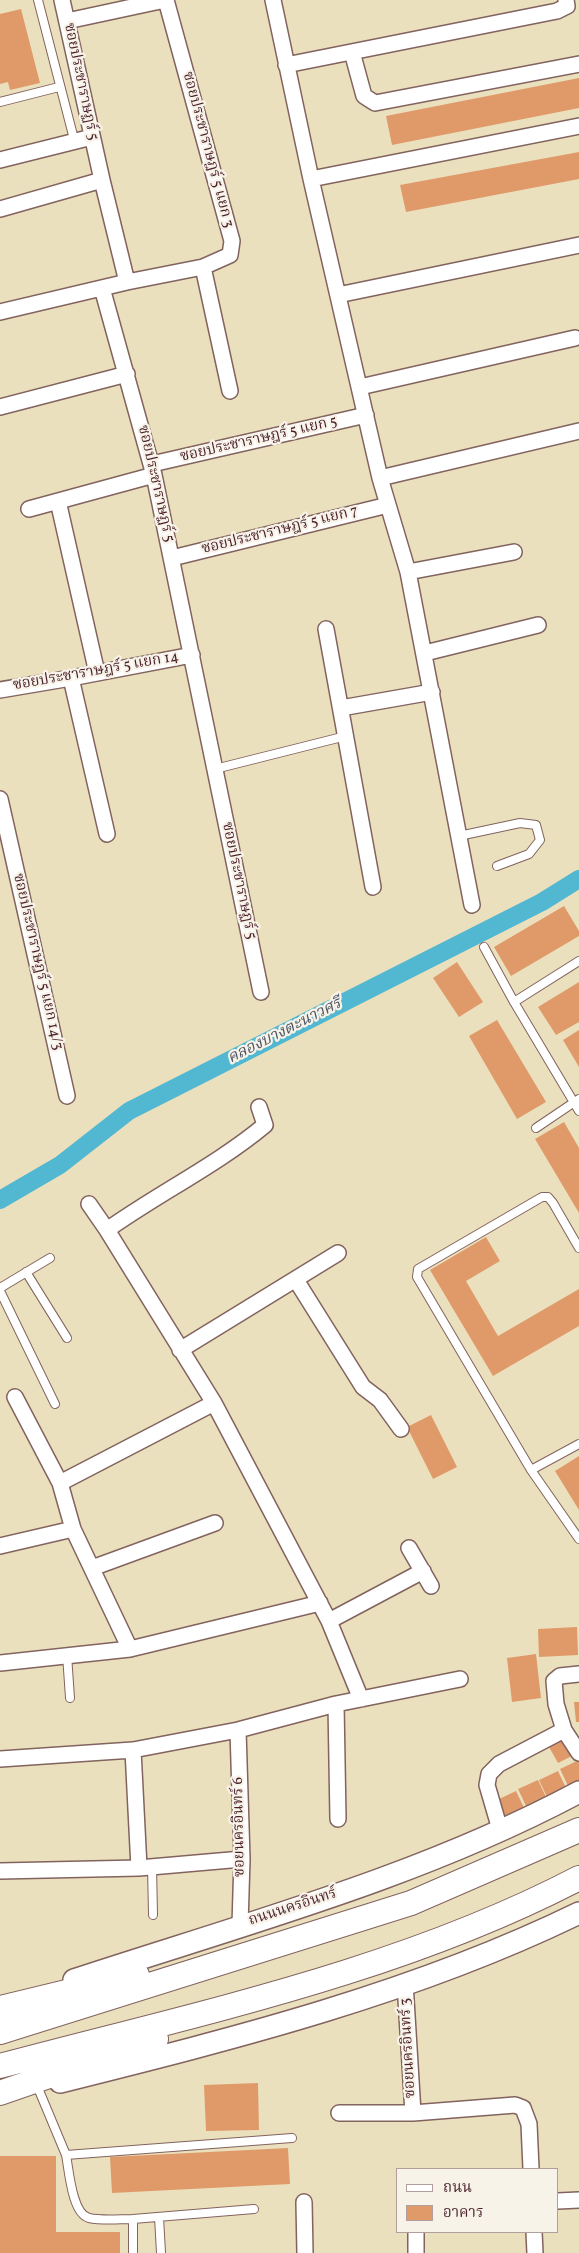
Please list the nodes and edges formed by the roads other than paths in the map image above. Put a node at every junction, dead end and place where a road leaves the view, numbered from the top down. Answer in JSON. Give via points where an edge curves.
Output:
{"nodes":[{"id":1,"x":38,"y":0,"type":"edge"},
{"id":2,"x":62,"y":0,"type":"edge"},
{"id":3,"x":165,"y":0,"type":"edge"},
{"id":4,"x":274,"y":0,"type":"edge"},
{"id":5,"x":566,"y":0,"type":"edge"},
{"id":6,"x":67,"y":21,"type":"junction"},
{"id":7,"x":352,"y":52,"type":"junction"},
{"id":8,"x":579,"y":64,"type":"edge"},
{"id":9,"x":286,"y":65,"type":"junction"},
{"id":10,"x":59,"y":87,"type":"junction"},
{"id":11,"x":0,"y":102,"type":"edge"},
{"id":12,"x":579,"y":126,"type":"edge"},
{"id":13,"x":92,"y":137,"type":"junction"},
{"id":14,"x":75,"y":143,"type":"junction"},
{"id":15,"x":0,"y":160,"type":"edge"},
{"id":16,"x":311,"y":179,"type":"junction"},
{"id":17,"x":102,"y":180,"type":"junction"},
{"id":18,"x":0,"y":209,"type":"edge"},
{"id":19,"x":579,"y":245,"type":"edge"},
{"id":20,"x":203,"y":267,"type":"junction"},
{"id":21,"x":128,"y":282,"type":"junction"},
{"id":22,"x":102,"y":288,"type":"junction"},
{"id":23,"x":338,"y":295,"type":"junction"},
{"id":24,"x":0,"y":312,"type":"edge"},
{"id":25,"x":575,"y":338,"type":"dead end"},
{"id":26,"x":126,"y":374,"type":"junction"},
{"id":27,"x":360,"y":387,"type":"junction"},
{"id":28,"x":230,"y":391,"type":"dead end"},
{"id":29,"x":0,"y":407,"type":"edge"},
{"id":30,"x":366,"y":415,"type":"junction"},
{"id":31,"x":579,"y":431,"type":"edge"},
{"id":32,"x":153,"y":470,"type":"junction"},
{"id":33,"x":380,"y":478,"type":"junction"},
{"id":34,"x":58,"y":501,"type":"junction"},
{"id":35,"x":388,"y":505,"type":"junction"},
{"id":36,"x":29,"y":509,"type":"dead end"},
{"id":37,"x":514,"y":552,"type":"dead end"},
{"id":38,"x":172,"y":558,"type":"junction"},
{"id":39,"x":408,"y":572,"type":"junction"},
{"id":40,"x":538,"y":625,"type":"dead end"},
{"id":41,"x":326,"y":629,"type":"dead end"},
{"id":42,"x":425,"y":652,"type":"junction"},
{"id":43,"x":192,"y":654,"type":"junction"},
{"id":44,"x":97,"y":673,"type":"junction"},
{"id":45,"x":71,"y":678,"type":"junction"},
{"id":46,"x":0,"y":688,"type":"edge"},
{"id":47,"x":432,"y":692,"type":"junction"},
{"id":48,"x":340,"y":708,"type":"junction"},
{"id":49,"x":346,"y":736,"type":"junction"},
{"id":50,"x":215,"y":769,"type":"junction"},
{"id":51,"x":0,"y":800,"type":"edge"},
{"id":52,"x":107,"y":834,"type":"dead end"},
{"id":53,"x":459,"y":836,"type":"junction"},
{"id":54,"x":497,"y":866,"type":"dead end"},
{"id":55,"x":373,"y":887,"type":"dead end"},
{"id":56,"x":472,"y":905,"type":"dead end"},
{"id":57,"x":484,"y":947,"type":"dead end"},
{"id":58,"x":579,"y":962,"type":"edge"},
{"id":59,"x":261,"y":992,"type":"dead end"},
{"id":60,"x":514,"y":1002,"type":"junction"},
{"id":61,"x":67,"y":1096,"type":"dead end"},
{"id":62,"x":576,"y":1101,"type":"edge"},
{"id":63,"x":258,"y":1107,"type":"dead end"},
{"id":64,"x":579,"y":1111,"type":"edge"},
{"id":65,"x":536,"y":1128,"type":"dead end"},
{"id":66,"x":89,"y":1204,"type":"dead end"},
{"id":67,"x":107,"y":1230,"type":"junction"},
{"id":68,"x":579,"y":1248,"type":"edge"},
{"id":69,"x":338,"y":1253,"type":"dead end"},
{"id":70,"x":50,"y":1258,"type":"dead end"},
{"id":71,"x":26,"y":1272,"type":"junction"},
{"id":72,"x":296,"y":1280,"type":"junction"},
{"id":73,"x":0,"y":1289,"type":"edge"},
{"id":74,"x":67,"y":1338,"type":"dead end"},
{"id":75,"x":180,"y":1350,"type":"junction"},
{"id":76,"x":14,"y":1397,"type":"dead end"},
{"id":77,"x":214,"y":1403,"type":"junction"},
{"id":78,"x":55,"y":1404,"type":"dead end"},
{"id":79,"x":401,"y":1429,"type":"dead end"},
{"id":80,"x":579,"y":1444,"type":"edge"},
{"id":81,"x":531,"y":1470,"type":"junction"},
{"id":82,"x":60,"y":1484,"type":"junction"},
{"id":83,"x":214,"y":1523,"type":"dead end"},
{"id":84,"x":73,"y":1530,"type":"junction"},
{"id":85,"x":579,"y":1539,"type":"edge"},
{"id":86,"x":0,"y":1546,"type":"edge"},
{"id":87,"x":408,"y":1548,"type":"dead end"},
{"id":88,"x":92,"y":1568,"type":"junction"},
{"id":89,"x":423,"y":1571,"type":"junction"},
{"id":90,"x":431,"y":1586,"type":"dead end"},
{"id":91,"x":320,"y":1603,"type":"junction"},
{"id":92,"x":329,"y":1621,"type":"junction"},
{"id":93,"x":130,"y":1648,"type":"junction"},
{"id":94,"x":67,"y":1655,"type":"junction"},
{"id":95,"x":0,"y":1663,"type":"edge"},
{"id":96,"x":579,"y":1674,"type":"edge"},
{"id":97,"x":460,"y":1679,"type":"dead end"},
{"id":98,"x":70,"y":1698,"type":"dead end"},
{"id":99,"x":361,"y":1699,"type":"junction"},
{"id":100,"x":336,"y":1704,"type":"junction"},
{"id":101,"x":238,"y":1730,"type":"junction"},
{"id":102,"x":564,"y":1730,"type":"junction"},
{"id":103,"x":133,"y":1750,"type":"junction"},
{"id":104,"x":579,"y":1753,"type":"edge"},
{"id":105,"x":0,"y":1759,"type":"edge"},
{"id":106,"x":579,"y":1792,"type":"edge"},
{"id":107,"x":338,"y":1820,"type":"dead end"},
{"id":108,"x":579,"y":1830,"type":"edge"},
{"id":109,"x":501,"y":1832,"type":"junction"},
{"id":110,"x":242,"y":1859,"type":"junction"},
{"id":111,"x":145,"y":1867,"type":"junction"},
{"id":112,"x":0,"y":1871,"type":"edge"},
{"id":113,"x":579,"y":1878,"type":"edge"},
{"id":114,"x":579,"y":1913,"type":"edge"},
{"id":115,"x":153,"y":1915,"type":"dead end"},
{"id":116,"x":240,"y":1925,"type":"junction"},
{"id":117,"x":233,"y":1960,"type":"junction"},
{"id":118,"x":405,"y":1984,"type":"junction"},
{"id":119,"x":234,"y":2003,"type":"junction"},
{"id":120,"x":0,"y":2006,"type":"edge"},
{"id":121,"x":0,"y":2032,"type":"edge"},
{"id":122,"x":0,"y":2066,"type":"edge"},
{"id":123,"x":38,"y":2088,"type":"junction"},
{"id":124,"x":0,"y":2093,"type":"edge"},
{"id":125,"x":0,"y":2100,"type":"edge"},
{"id":126,"x":338,"y":2113,"type":"dead end"},
{"id":127,"x":413,"y":2113,"type":"junction"},
{"id":128,"x":292,"y":2138,"type":"dead end"},
{"id":129,"x":66,"y":2155,"type":"junction"},
{"id":130,"x":532,"y":2168,"type":"edge"},
{"id":131,"x":579,"y":2200,"type":"edge"},
{"id":132,"x":559,"y":2201,"type":"edge"},
{"id":133,"x":304,"y":2202,"type":"dead end"},
{"id":134,"x":254,"y":2209,"type":"dead end"},
{"id":135,"x":159,"y":2217,"type":"junction"},
{"id":136,"x":133,"y":2219,"type":"junction"},
{"id":137,"x":416,"y":2233,"type":"edge"},
{"id":138,"x":534,"y":2233,"type":"edge"},
{"id":139,"x":133,"y":2253,"type":"edge"},
{"id":140,"x":161,"y":2253,"type":"edge"},
{"id":141,"x":305,"y":2253,"type":"edge"},
{"id":142,"x":416,"y":2253,"type":"edge"},
{"id":143,"x":535,"y":2253,"type":"edge"}],
"edges":[{"from":1,"to":10,"type":"lane"},
{"from":2,"to":6,"type":"street","name":"ซอยประชาราษฏร์ 5"},
{"from":3,"to":6,"type":"street"},
{"from":3,"to":20,"type":"street","name":"ซอยประชาราษฎร์ 5 แยก 3","via":[[232,241],[230,255]]},
{"from":4,"to":9,"type":"street"},
{"from":5,"to":7,"type":"street","via":[[567,6],[557,11]]},
{"from":6,"to":13,"type":"street","name":"ซอยประชาราษฏร์ 5"},
{"from":7,"to":8,"type":"street","via":[[364,96],[374,103]]},
{"from":7,"to":9,"type":"street"},
{"from":9,"to":16,"type":"street"},
{"from":10,"to":11,"type":"lane"},
{"from":10,"to":14,"type":"lane"},
{"from":12,"to":16,"type":"street"},
{"from":13,"to":14,"type":"street"},
{"from":13,"to":17,"type":"street","name":"ซอยประชาราษฏร์ 5"},
{"from":14,"to":15,"type":"street"},
{"from":16,"to":23,"type":"street"},
{"from":17,"to":18,"type":"street"},
{"from":17,"to":21,"type":"street","name":"ซอยประชาราษฏร์ 5"},
{"from":19,"to":23,"type":"street"},
{"from":20,"to":21,"type":"street","name":"ซอยประชาราษฎร์ 5 แยก 3"},
{"from":20,"to":28,"type":"street"},
{"from":21,"to":22,"type":"street"},
{"from":22,"to":24,"type":"street"},
{"from":22,"to":26,"type":"street","name":"ซอยประชาราษฏร์ 5"},
{"from":23,"to":27,"type":"street"},
{"from":25,"to":27,"type":"street"},
{"from":26,"to":29,"type":"street"},
{"from":26,"to":32,"type":"street","name":"ซอยประชาราษฏร์ 5"},
{"from":27,"to":30,"type":"street"},
{"from":30,"to":32,"type":"street","name":"ซอยประชาราษฎร์ 5 แยก 5"},
{"from":30,"to":33,"type":"street"},
{"from":31,"to":33,"type":"street"},
{"from":32,"to":34,"type":"street","name":"ซอยประชาราษฎร์ 5 แยก 5"},
{"from":32,"to":38,"type":"street","name":"ซอยประชาราษฏร์ 5"},
{"from":33,"to":35,"type":"street"},
{"from":34,"to":36,"type":"street","name":"ซอยประชาราษฎร์ 5 แยก 5"},
{"from":34,"to":44,"type":"street"},
{"from":35,"to":38,"type":"street","name":"ซอยประชาราษฎร์ 5 แยก 7"},
{"from":35,"to":39,"type":"street"},
{"from":37,"to":39,"type":"street"},
{"from":38,"to":43,"type":"street","name":"ซอยประชาราษฏร์ 5"},
{"from":39,"to":42,"type":"street"},
{"from":40,"to":42,"type":"street"},
{"from":41,"to":48,"type":"street"},
{"from":42,"to":47,"type":"street"},
{"from":43,"to":44,"type":"street","name":"ซอยประชาราษฎร์ 5 แยก 14"},
{"from":43,"to":50,"type":"street","name":"ซอยประชาราษฏร์ 5"},
{"from":44,"to":45,"type":"street","name":"ซอยประชาราษฎร์ 5 แยก 14"},
{"from":45,"to":46,"type":"street","name":"ซอยประชาราษฎร์ 5 แยก 14"},
{"from":45,"to":52,"type":"street"},
{"from":47,"to":48,"type":"street"},
{"from":47,"to":53,"type":"street"},
{"from":48,"to":49,"type":"street"},
{"from":49,"to":50,"type":"lane"},
{"from":49,"to":55,"type":"street"},
{"from":50,"to":59,"type":"street","name":"ซอยประชาราษฏร์ 5"},
{"from":51,"to":61,"type":"street","name":"ซอยประชาราษฎร์ 5 แยก 14/3"},
{"from":53,"to":54,"type":"lane","via":[[520,823],[536,825],[540,840],[529,854]]},
{"from":53,"to":56,"type":"street"},
{"from":57,"to":60,"type":"lane"},
{"from":58,"to":60,"type":"lane"},
{"from":60,"to":62,"type":"lane"},
{"from":62,"to":64,"type":"lane"},
{"from":62,"to":65,"type":"lane"},
{"from":63,"to":67,"type":"street","via":[[265,1125],[238,1148],[148,1200]]},
{"from":66,"to":67,"type":"street"},
{"from":67,"to":75,"type":"street"},
{"from":68,"to":81,"type":"lane","via":[[553,1203],[548,1197],[542,1197],[418,1270],[417,1277],[424,1291]]},
{"from":69,"to":72,"type":"street"},
{"from":70,"to":71,"type":"lane"},
{"from":71,"to":73,"type":"lane"},
{"from":71,"to":74,"type":"lane"},
{"from":72,"to":75,"type":"street"},
{"from":72,"to":79,"type":"street","via":[[363,1387],[380,1400]]},
{"from":73,"to":78,"type":"lane"},
{"from":75,"to":77,"type":"street"},
{"from":76,"to":82,"type":"street"},
{"from":77,"to":82,"type":"street"},
{"from":77,"to":91,"type":"street"},
{"from":80,"to":81,"type":"lane"},
{"from":81,"to":85,"type":"lane"},
{"from":82,"to":84,"type":"street"},
{"from":83,"to":88,"type":"street"},
{"from":84,"to":86,"type":"street"},
{"from":84,"to":88,"type":"street"},
{"from":87,"to":89,"type":"street"},
{"from":88,"to":93,"type":"street"},
{"from":89,"to":90,"type":"street"},
{"from":89,"to":92,"type":"street"},
{"from":91,"to":92,"type":"street"},
{"from":91,"to":93,"type":"street"},
{"from":92,"to":99,"type":"street"},
{"from":93,"to":94,"type":"street"},
{"from":94,"to":95,"type":"street"},
{"from":94,"to":98,"type":"lane"},
{"from":96,"to":102,"type":"street","via":[[560,1676],[554,1681],[556,1704]]},
{"from":97,"to":99,"type":"street"},
{"from":99,"to":100,"type":"street"},
{"from":100,"to":101,"type":"street"},
{"from":100,"to":107,"type":"street"},
{"from":101,"to":103,"type":"street"},
{"from":101,"to":110,"type":"street","name":"ซอยนครอินทร์ 6"},
{"from":102,"to":104,"type":"street"},
{"from":102,"to":109,"type":"street","via":[[499,1764],[488,1774],[487,1785]]},
{"from":103,"to":105,"type":"street"},
{"from":103,"to":111,"type":"street"},
{"from":106,"to":109,"type":"main road","name":"ถนนนครอินทร์"},
{"from":108,"to":117,"type":"main road","name":"ถนนนครอินทร์","via":[[411,1903]]},
{"from":109,"to":116,"type":"main road","name":"ถนนนครอินทร์","via":[[398,1875]]},
{"from":110,"to":111,"type":"street"},
{"from":110,"to":116,"type":"street","name":"ซอยนครอินทร์ 6"},
{"from":111,"to":112,"type":"street"},
{"from":111,"to":115,"type":"lane"},
{"from":113,"to":119,"type":"main road","via":[[483,1922],[340,1975]]},
{"from":114,"to":118,"type":"main road"},
{"from":116,"to":120,"type":"main road","name":"ถนนนครอินทร์"},
{"from":117,"to":120,"type":"main road","via":[[212,1956]]},
{"from":117,"to":121,"type":"main road","name":"ถนนนครอินทร์"},
{"from":118,"to":123,"type":"main road","via":[[251,2034]]},
{"from":118,"to":127,"type":"street","name":"ซอยนครอินทร์ 3"},
{"from":119,"to":122,"type":"main road"},
{"from":119,"to":124,"type":"main road","via":[[224,2013],[198,2024]]},
{"from":123,"to":125,"type":"main road"},
{"from":123,"to":129,"type":"lane"},
{"from":126,"to":127,"type":"street"},
{"from":127,"to":130,"type":"street","via":[[509,2104],[522,2108],[529,2124]]},
{"from":128,"to":129,"type":"lane"},
{"from":129,"to":136,"type":"lane","via":[[76,2205],[82,2215]]},
{"from":131,"to":132,"type":"street"},
{"from":133,"to":141,"type":"street"},
{"from":134,"to":135,"type":"lane"},
{"from":135,"to":136,"type":"lane"},
{"from":135,"to":140,"type":"lane"},
{"from":136,"to":139,"type":"lane"},
{"from":137,"to":142,"type":"street"},
{"from":138,"to":143,"type":"street"}]}
